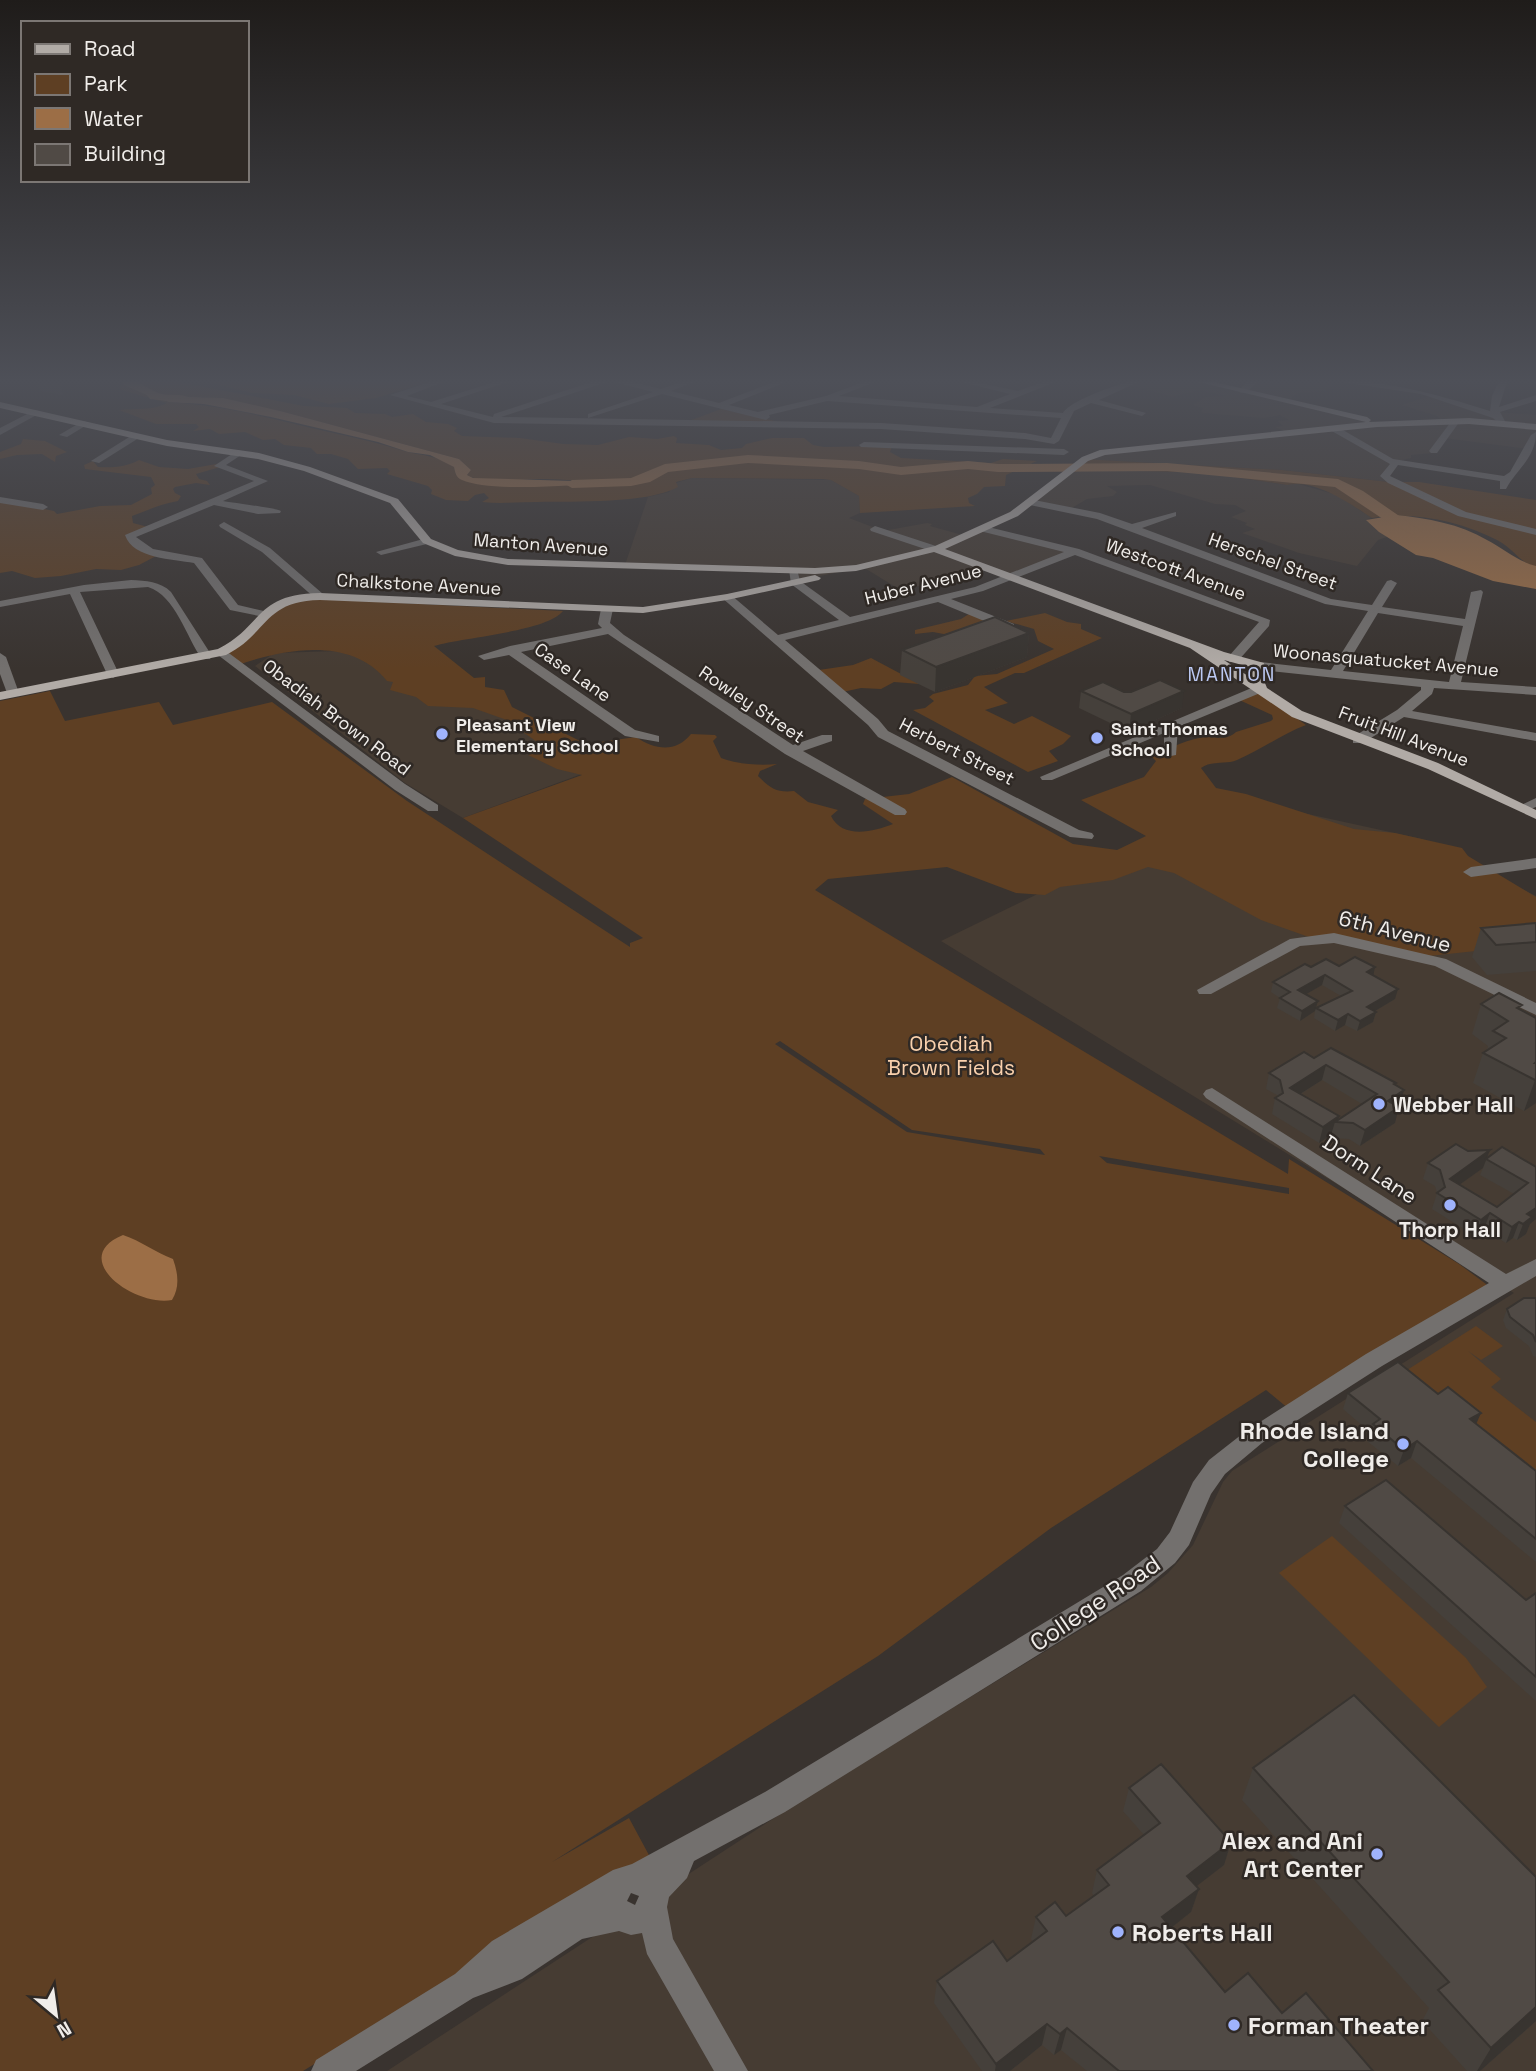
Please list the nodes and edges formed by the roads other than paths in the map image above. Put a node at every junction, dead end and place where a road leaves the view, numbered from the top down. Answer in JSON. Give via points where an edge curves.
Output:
{"nodes":[{"id":1,"x":247,"y":476,"type":"edge"},
{"id":2,"x":325,"y":476,"type":"edge"},
{"id":3,"x":1064,"y":476,"type":"edge"},
{"id":4,"x":1385,"y":476,"type":"edge"},
{"id":5,"x":1464,"y":476,"type":"edge"},
{"id":6,"x":1512,"y":476,"type":"edge"},
{"id":7,"x":0,"y":499,"type":"edge"},
{"id":8,"x":215,"y":502,"type":"junction"},
{"id":9,"x":1029,"y":502,"type":"junction"},
{"id":10,"x":43,"y":507,"type":"dead end"},
{"id":11,"x":276,"y":511,"type":"dead end"},
{"id":12,"x":1172,"y":514,"type":"dead end"},
{"id":13,"x":223,"y":525,"type":"dead end"},
{"id":14,"x":984,"y":528,"type":"junction"},
{"id":15,"x":1132,"y":528,"type":"junction"},
{"id":16,"x":1536,"y":532,"type":"edge"},
{"id":17,"x":428,"y":541,"type":"junction"},
{"id":18,"x":931,"y":550,"type":"junction"},
{"id":19,"x":1075,"y":551,"type":"junction"},
{"id":20,"x":381,"y":552,"type":"dead end"},
{"id":21,"x":794,"y":576,"type":"junction"},
{"id":22,"x":1015,"y":577,"type":"junction"},
{"id":23,"x":1391,"y":583,"type":"dead end"},
{"id":24,"x":74,"y":591,"type":"junction"},
{"id":25,"x":1477,"y":592,"type":"dead end"},
{"id":26,"x":319,"y":596,"type":"junction"},
{"id":27,"x":727,"y":597,"type":"junction"},
{"id":28,"x":942,"y":600,"type":"junction"},
{"id":29,"x":0,"y":604,"type":"edge"},
{"id":30,"x":607,"y":609,"type":"junction"},
{"id":31,"x":1376,"y":610,"type":"junction"},
{"id":32,"x":264,"y":614,"type":"junction"},
{"id":33,"x":848,"y":621,"type":"junction"},
{"id":34,"x":1468,"y":623,"type":"junction"},
{"id":35,"x":610,"y":630,"type":"junction"},
{"id":36,"x":1026,"y":633,"type":"edge"},
{"id":37,"x":776,"y":639,"type":"junction"},
{"id":38,"x":1192,"y":644,"type":"junction"},
{"id":39,"x":510,"y":650,"type":"junction"},
{"id":40,"x":222,"y":652,"type":"junction"},
{"id":41,"x":206,"y":656,"type":"junction"},
{"id":42,"x":484,"y":656,"type":"dead end"},
{"id":43,"x":0,"y":657,"type":"edge"},
{"id":44,"x":1233,"y":659,"type":"junction"},
{"id":45,"x":1260,"y":666,"type":"junction"},
{"id":46,"x":113,"y":674,"type":"junction"},
{"id":47,"x":1334,"y":675,"type":"junction"},
{"id":48,"x":1426,"y":684,"type":"junction"},
{"id":49,"x":1454,"y":687,"type":"junction"},
{"id":50,"x":1261,"y":688,"type":"junction"},
{"id":51,"x":1536,"y":691,"type":"edge"},
{"id":52,"x":6,"y":694,"type":"edge"},
{"id":53,"x":1402,"y":713,"type":"junction"},
{"id":54,"x":1171,"y":726,"type":"junction"},
{"id":55,"x":1536,"y":737,"type":"edge"},
{"id":56,"x":827,"y":738,"type":"dead end"},
{"id":57,"x":654,"y":739,"type":"dead end"},
{"id":58,"x":1358,"y":740,"type":"junction"},
{"id":59,"x":790,"y":751,"type":"junction"},
{"id":60,"x":1171,"y":752,"type":"dead end"},
{"id":61,"x":1047,"y":777,"type":"dead end"},
{"id":62,"x":1529,"y":805,"type":"edge"},
{"id":63,"x":433,"y":808,"type":"dead end"},
{"id":64,"x":900,"y":812,"type":"dead end"},
{"id":65,"x":1536,"y":815,"type":"edge"},
{"id":66,"x":1087,"y":836,"type":"dead end"},
{"id":67,"x":1536,"y":863,"type":"edge"},
{"id":68,"x":1471,"y":872,"type":"dead end"},
{"id":69,"x":1205,"y":990,"type":"dead end"},
{"id":70,"x":1536,"y":1010,"type":"edge"},
{"id":71,"x":1212,"y":1094,"type":"dead end"},
{"id":72,"x":1536,"y":1266,"type":"edge"},
{"id":73,"x":1504,"y":1283,"type":"junction"},
{"id":74,"x":634,"y":1901,"type":"junction"},
{"id":75,"x":726,"y":2062,"type":"edge"},
{"id":76,"x":327,"y":2071,"type":"edge"}],
"edges":[{"from":1,"to":8,"type":"street","via":[[263,481]]},
{"from":2,"to":17,"type":"main road","via":[[400,505]]},
{"from":3,"to":9,"type":"main road"},
{"from":4,"to":16,"type":"street","via":[[1476,519]]},
{"from":5,"to":6,"type":"street","via":[[1504,483]]},
{"from":7,"to":10,"type":"street"},
{"from":8,"to":11,"type":"street"},
{"from":8,"to":32,"type":"street","via":[[131,537],[150,552],[198,560],[229,604],[244,612]]},
{"from":9,"to":14,"type":"main road"},
{"from":9,"to":15,"type":"street","name":"Herschel Street","via":[[1087,512]]},
{"from":12,"to":15,"type":"street"},
{"from":13,"to":26,"type":"street","via":[[266,550]]},
{"from":14,"to":18,"type":"main road"},
{"from":14,"to":19,"type":"street","name":"Westcott Avenue"},
{"from":15,"to":31,"type":"street","name":"Herschel Street","via":[[1329,602]]},
{"from":17,"to":20,"type":"street"},
{"from":17,"to":21,"type":"main road","name":"Manton Avenue","via":[[456,553],[508,562]]},
{"from":18,"to":21,"type":"main road","name":"Chalkstone Avenue","via":[[856,568]]},
{"from":18,"to":22,"type":"main road","name":"Fruit Hill Avenue"},
{"from":19,"to":22,"type":"street","name":"Huber Avenue"},
{"from":19,"to":44,"type":"street","name":"Westcott Avenue","via":[[1264,620]]},
{"from":21,"to":27,"type":"main road","name":"Chalkstone Avenue"},
{"from":21,"to":33,"type":"street"},
{"from":22,"to":28,"type":"street","name":"Huber Avenue"},
{"from":22,"to":38,"type":"main road","name":"Fruit Hill Avenue"},
{"from":23,"to":31,"type":"street"},
{"from":24,"to":29,"type":"street"},
{"from":24,"to":41,"type":"street","via":[[131,583],[158,586]]},
{"from":24,"to":46,"type":"street"},
{"from":25,"to":34,"type":"street"},
{"from":26,"to":30,"type":"main road","name":"Chalkstone Avenue"},
{"from":26,"to":32,"type":"main road","name":"Chalkstone Avenue","via":[[283,602]]},
{"from":27,"to":30,"type":"main road","name":"Chalkstone Avenue","via":[[653,609]]},
{"from":27,"to":37,"type":"street","name":"Herbert Street"},
{"from":28,"to":33,"type":"street","name":"Huber Avenue"},
{"from":28,"to":36,"type":"street"},
{"from":30,"to":35,"type":"street","via":[[604,624]]},
{"from":31,"to":34,"type":"street","name":"Herschel Street"},
{"from":31,"to":47,"type":"street"},
{"from":32,"to":40,"type":"main road","name":"Chalkstone Avenue","via":[[240,641]]},
{"from":33,"to":37,"type":"street","name":"Huber Avenue"},
{"from":34,"to":49,"type":"street"},
{"from":35,"to":39,"type":"street"},
{"from":35,"to":59,"type":"street","name":"Rowley Street"},
{"from":37,"to":66,"type":"street","name":"Herbert Street","via":[[883,734],[1074,834]]},
{"from":38,"to":44,"type":"main road","name":"Fruit Hill Avenue"},
{"from":38,"to":50,"type":"main road","name":"Fruit Hill Avenue"},
{"from":39,"to":42,"type":"street"},
{"from":39,"to":57,"type":"street","name":"Case Lane","via":[[630,733]]},
{"from":40,"to":41,"type":"main road","name":"Chalkstone Avenue"},
{"from":40,"to":63,"type":"street","name":"Obadiah Brown Road"},
{"from":41,"to":46,"type":"main road","name":"Chalkstone Avenue"},
{"from":43,"to":52,"type":"street"},
{"from":44,"to":45,"type":"main road","name":"Woonasquatucket Avenue"},
{"from":45,"to":47,"type":"street","name":"Woonasquatucket Avenue"},
{"from":45,"to":50,"type":"main road","via":[[1257,678]]},
{"from":46,"to":52,"type":"main road","name":"Chalkstone Avenue"},
{"from":47,"to":48,"type":"street","name":"Woonasquatucket Avenue"},
{"from":48,"to":49,"type":"street","name":"Woonasquatucket Avenue"},
{"from":48,"to":53,"type":"street","via":[[1424,696]]},
{"from":49,"to":51,"type":"street","name":"Woonasquatucket Avenue"},
{"from":50,"to":54,"type":"street"},
{"from":50,"to":58,"type":"main road","name":"Fruit Hill Avenue","via":[[1297,714]]},
{"from":53,"to":55,"type":"street"},
{"from":53,"to":58,"type":"street"},
{"from":54,"to":60,"type":"street"},
{"from":54,"to":61,"type":"street"},
{"from":56,"to":59,"type":"street"},
{"from":58,"to":62,"type":"main road","name":"Fruit Hill Avenue"},
{"from":59,"to":64,"type":"street","name":"Rowley Street"},
{"from":62,"to":65,"type":"main road","name":"Fruit Hill Avenue"},
{"from":67,"to":68,"type":"street"},
{"from":69,"to":70,"type":"street","name":"6th Avenue","via":[[1296,942],[1335,938],[1440,962]]},
{"from":71,"to":73,"type":"street","name":"Dorm Lane"},
{"from":72,"to":73,"type":"street","name":"College Road"},
{"from":73,"to":74,"type":"street","name":"College Road","via":[[1374,1360],[1217,1466],[1201,1489],[1180,1538],[1166,1556],[1132,1583],[683,1854],[677,1868]]},
{"from":74,"to":75,"type":"street","via":[[644,1936],[656,1939]]},
{"from":74,"to":76,"type":"street","via":[[576,1926],[511,1968],[466,1985]]}]}
